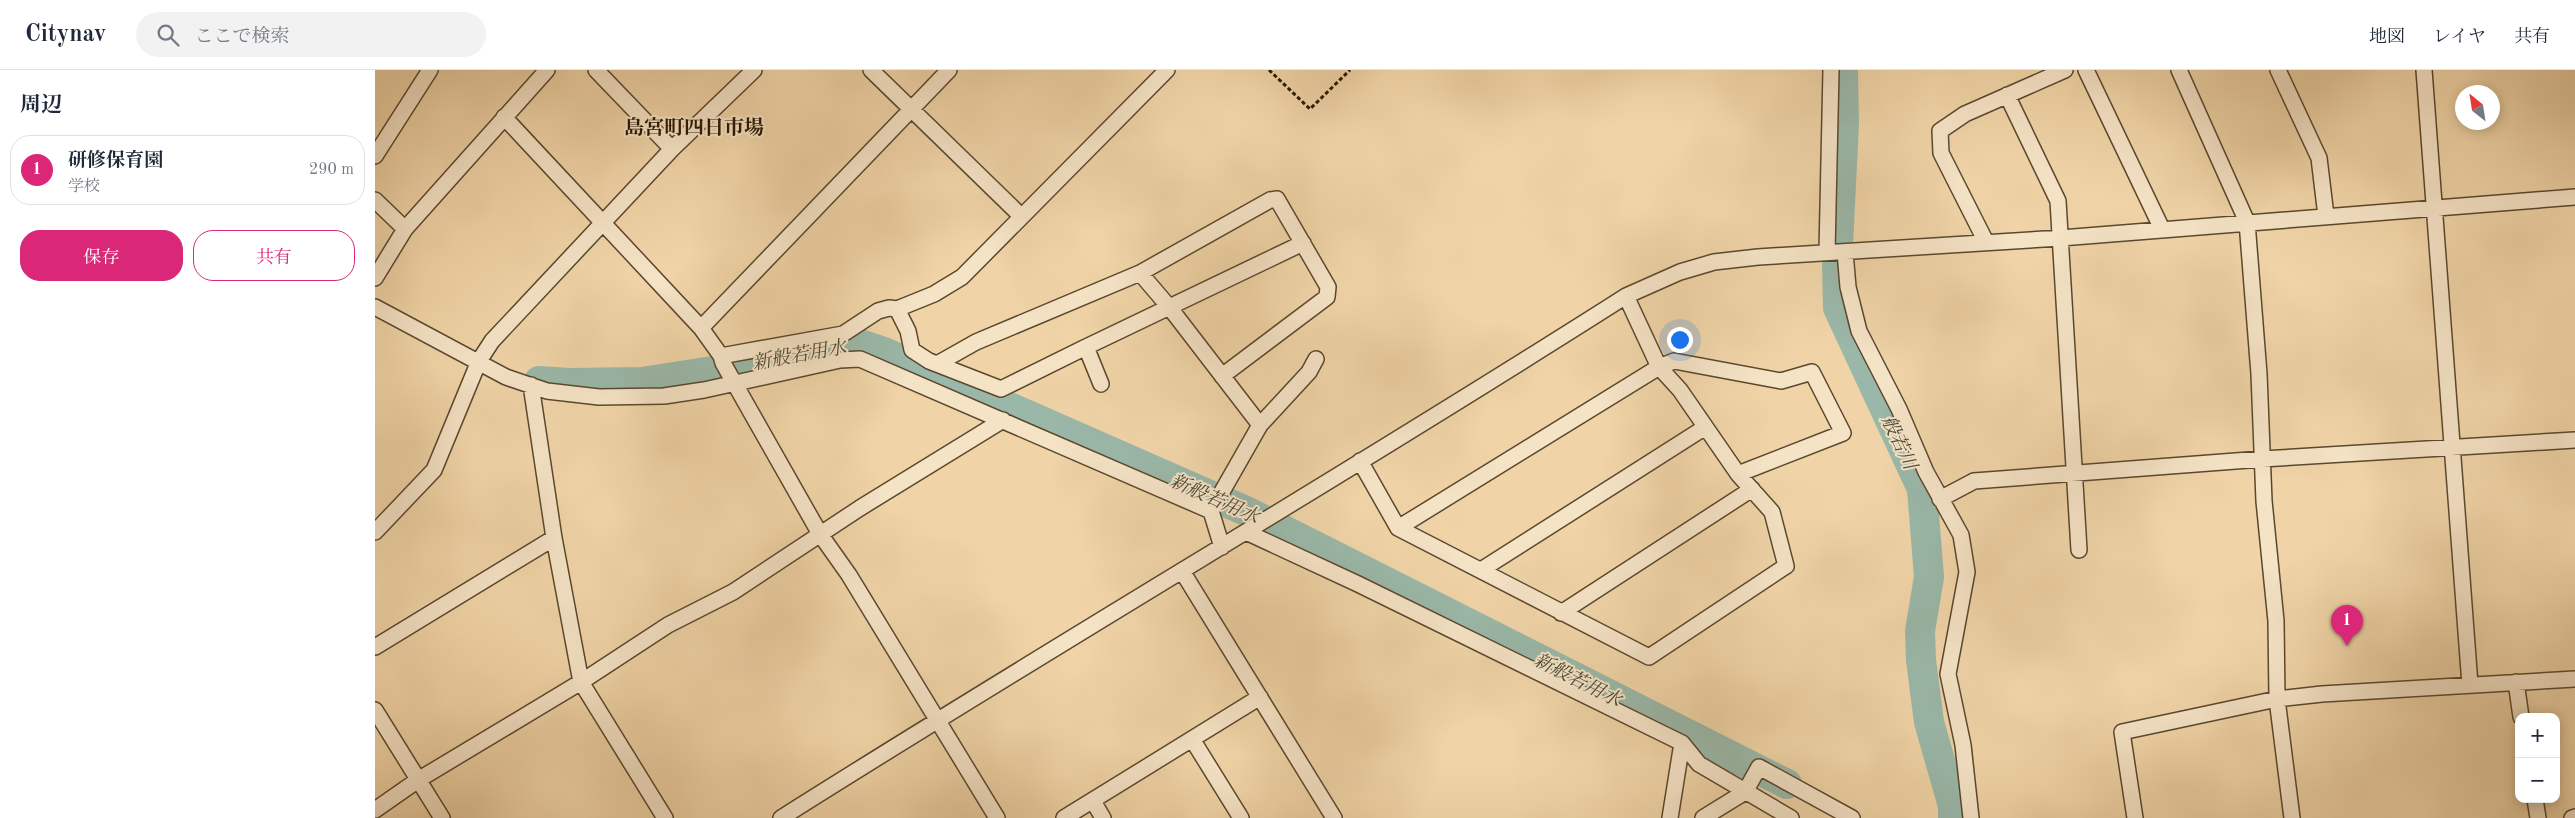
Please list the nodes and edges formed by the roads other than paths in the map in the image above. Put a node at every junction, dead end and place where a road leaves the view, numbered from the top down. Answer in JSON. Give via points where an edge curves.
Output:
{"nodes":[{"id":1,"x":430,"y":70,"type":"edge"},
{"id":2,"x":547,"y":70,"type":"edge"},
{"id":3,"x":596,"y":70,"type":"edge"},
{"id":4,"x":754,"y":70,"type":"edge"},
{"id":5,"x":871,"y":70,"type":"edge"},
{"id":6,"x":949,"y":70,"type":"edge"},
{"id":7,"x":1167,"y":70,"type":"edge"},
{"id":8,"x":1831,"y":70,"type":"edge"},
{"id":9,"x":2065,"y":70,"type":"edge"},
{"id":10,"x":2086,"y":70,"type":"edge"},
{"id":11,"x":2179,"y":70,"type":"edge"},
{"id":12,"x":2278,"y":70,"type":"edge"},
{"id":13,"x":2424,"y":70,"type":"edge"},
{"id":14,"x":2007,"y":95,"type":"junction"},
{"id":15,"x":910,"y":108,"type":"junction"},
{"id":16,"x":503,"y":118,"type":"junction"},
{"id":17,"x":673,"y":149,"type":"junction"},
{"id":18,"x":375,"y":156,"type":"edge"},
{"id":19,"x":2575,"y":197,"type":"edge"},
{"id":20,"x":375,"y":200,"type":"edge"},
{"id":21,"x":2436,"y":208,"type":"junction"},
{"id":22,"x":1021,"y":216,"type":"junction"},
{"id":23,"x":2326,"y":216,"type":"junction"},
{"id":24,"x":2247,"y":222,"type":"junction"},
{"id":25,"x":602,"y":224,"type":"junction"},
{"id":26,"x":405,"y":229,"type":"junction"},
{"id":27,"x":2162,"y":229,"type":"junction"},
{"id":28,"x":2061,"y":238,"type":"junction"},
{"id":29,"x":1303,"y":242,"type":"junction"},
{"id":30,"x":1986,"y":242,"type":"junction"},
{"id":31,"x":1827,"y":252,"type":"junction"},
{"id":32,"x":1845,"y":252,"type":"junction"},
{"id":33,"x":1140,"y":274,"type":"junction"},
{"id":34,"x":375,"y":278,"type":"edge"},
{"id":35,"x":1626,"y":296,"type":"junction"},
{"id":36,"x":375,"y":307,"type":"edge"},
{"id":37,"x":1170,"y":308,"type":"junction"},
{"id":38,"x":897,"y":309,"type":"junction"},
{"id":39,"x":701,"y":328,"type":"junction"},
{"id":40,"x":1086,"y":347,"type":"junction"},
{"id":41,"x":722,"y":359,"type":"junction"},
{"id":42,"x":1316,"y":359,"type":"dead end"},
{"id":43,"x":479,"y":361,"type":"junction"},
{"id":44,"x":937,"y":364,"type":"junction"},
{"id":45,"x":1659,"y":367,"type":"junction"},
{"id":46,"x":1223,"y":376,"type":"junction"},
{"id":47,"x":734,"y":383,"type":"junction"},
{"id":48,"x":1101,"y":384,"type":"dead end"},
{"id":49,"x":531,"y":385,"type":"junction"},
{"id":50,"x":1003,"y":420,"type":"junction"},
{"id":51,"x":1260,"y":425,"type":"junction"},
{"id":52,"x":1704,"y":428,"type":"junction"},
{"id":53,"x":2575,"y":440,"type":"edge"},
{"id":54,"x":2453,"y":447,"type":"junction"},
{"id":55,"x":2262,"y":458,"type":"junction"},
{"id":56,"x":1360,"y":461,"type":"junction"},
{"id":57,"x":1738,"y":474,"type":"junction"},
{"id":58,"x":2075,"y":474,"type":"junction"},
{"id":59,"x":1752,"y":489,"type":"junction"},
{"id":60,"x":1940,"y":499,"type":"junction"},
{"id":61,"x":1211,"y":511,"type":"junction"},
{"id":62,"x":1398,"y":528,"type":"junction"},
{"id":63,"x":1250,"y":529,"type":"junction"},
{"id":64,"x":375,"y":532,"type":"edge"},
{"id":65,"x":820,"y":534,"type":"junction"},
{"id":66,"x":554,"y":538,"type":"junction"},
{"id":67,"x":1222,"y":547,"type":"junction"},
{"id":68,"x":2079,"y":550,"type":"dead end"},
{"id":69,"x":1481,"y":570,"type":"junction"},
{"id":70,"x":1182,"y":571,"type":"junction"},
{"id":71,"x":1561,"y":613,"type":"junction"},
{"id":72,"x":375,"y":647,"type":"edge"},
{"id":73,"x":2575,"y":679,"type":"edge"},
{"id":74,"x":581,"y":682,"type":"junction"},
{"id":75,"x":2516,"y":682,"type":"junction"},
{"id":76,"x":2470,"y":685,"type":"junction"},
{"id":77,"x":1260,"y":697,"type":"junction"},
{"id":78,"x":2277,"y":699,"type":"junction"},
{"id":79,"x":375,"y":710,"type":"edge"},
{"id":80,"x":2520,"y":713,"type":"edge"},
{"id":81,"x":937,"y":719,"type":"junction"},
{"id":82,"x":1192,"y":739,"type":"junction"},
{"id":83,"x":1682,"y":743,"type":"junction"},
{"id":84,"x":417,"y":780,"type":"junction"},
{"id":85,"x":1745,"y":792,"type":"junction"},
{"id":86,"x":1093,"y":801,"type":"junction"},
{"id":87,"x":2536,"y":803,"type":"edge"},
{"id":88,"x":375,"y":810,"type":"edge"},
{"id":89,"x":442,"y":818,"type":"edge"},
{"id":90,"x":665,"y":818,"type":"edge"},
{"id":91,"x":781,"y":818,"type":"edge"},
{"id":92,"x":997,"y":818,"type":"edge"},
{"id":93,"x":1064,"y":818,"type":"edge"},
{"id":94,"x":1103,"y":818,"type":"edge"},
{"id":95,"x":1241,"y":818,"type":"edge"},
{"id":96,"x":1334,"y":818,"type":"edge"},
{"id":97,"x":1670,"y":818,"type":"edge"},
{"id":98,"x":1703,"y":818,"type":"edge"},
{"id":99,"x":1791,"y":818,"type":"edge"},
{"id":100,"x":1852,"y":818,"type":"edge"},
{"id":101,"x":1971,"y":818,"type":"edge"},
{"id":102,"x":2135,"y":818,"type":"edge"},
{"id":103,"x":2292,"y":818,"type":"edge"},
{"id":104,"x":2538,"y":818,"type":"edge"}],
"edges":[{"from":1,"to":18,"type":"street"},
{"from":2,"to":16,"type":"street"},
{"from":3,"to":17,"type":"street"},
{"from":4,"to":17,"type":"street"},
{"from":5,"to":15,"type":"street"},
{"from":6,"to":15,"type":"street"},
{"from":7,"to":22,"type":"street"},
{"from":8,"to":31,"type":"street"},
{"from":9,"to":14,"type":"street"},
{"from":10,"to":27,"type":"street"},
{"from":11,"to":24,"type":"street"},
{"from":12,"to":23,"type":"street","via":[[2319,158]]},
{"from":13,"to":21,"type":"street"},
{"from":14,"to":28,"type":"street","via":[[2058,201]]},
{"from":14,"to":30,"type":"street","via":[[1965,114],[1940,131],[1941,153]]},
{"from":15,"to":22,"type":"street"},
{"from":15,"to":39,"type":"street"},
{"from":16,"to":25,"type":"street"},
{"from":16,"to":26,"type":"street"},
{"from":17,"to":25,"type":"street"},
{"from":19,"to":21,"type":"street"},
{"from":20,"to":26,"type":"street"},
{"from":21,"to":23,"type":"street"},
{"from":21,"to":54,"type":"street"},
{"from":22,"to":38,"type":"street","via":[[962,277],[934,294]]},
{"from":23,"to":24,"type":"street"},
{"from":24,"to":27,"type":"street"},
{"from":24,"to":55,"type":"street"},
{"from":25,"to":39,"type":"street"},
{"from":25,"to":43,"type":"street","via":[[492,341]]},
{"from":26,"to":34,"type":"street"},
{"from":27,"to":28,"type":"street"},
{"from":28,"to":30,"type":"street"},
{"from":28,"to":58,"type":"street"},
{"from":29,"to":33,"type":"street","via":[[1280,202],[1270,200]]},
{"from":29,"to":37,"type":"street"},
{"from":29,"to":46,"type":"street","via":[[1327,287],[1327,297]]},
{"from":30,"to":32,"type":"street"},
{"from":31,"to":32,"type":"street"},
{"from":31,"to":35,"type":"street","via":[[1714,262],[1680,272]]},
{"from":32,"to":60,"type":"street","via":[[1848,287],[1859,331]]},
{"from":33,"to":37,"type":"street"},
{"from":33,"to":44,"type":"street","via":[[976,342]]},
{"from":35,"to":45,"type":"street"},
{"from":35,"to":56,"type":"street"},
{"from":36,"to":43,"type":"street"},
{"from":37,"to":40,"type":"street"},
{"from":37,"to":46,"type":"street"},
{"from":38,"to":41,"type":"street","via":[[878,311],[843,334]]},
{"from":38,"to":44,"type":"street","via":[[908,331],[912,350]]},
{"from":39,"to":41,"type":"street"},
{"from":40,"to":44,"type":"street","via":[[1001,389]]},
{"from":40,"to":48,"type":"street"},
{"from":41,"to":47,"type":"street"},
{"from":42,"to":51,"type":"street","via":[[1309,372]]},
{"from":43,"to":49,"type":"street","via":[[507,377]]},
{"from":43,"to":64,"type":"street","via":[[434,470]]},
{"from":45,"to":52,"type":"street","via":[[1680,390]]},
{"from":45,"to":57,"type":"street","via":[[1674,361],[1781,381],[1812,372],[1843,434]]},
{"from":45,"to":62,"type":"street"},
{"from":46,"to":51,"type":"street"},
{"from":47,"to":49,"type":"street","via":[[664,396],[599,397],[547,391]]},
{"from":47,"to":50,"type":"street","via":[[840,360],[860,359]]},
{"from":47,"to":65,"type":"street"},
{"from":49,"to":66,"type":"street"},
{"from":50,"to":61,"type":"street"},
{"from":50,"to":65,"type":"street"},
{"from":51,"to":61,"type":"street"},
{"from":52,"to":57,"type":"street"},
{"from":52,"to":69,"type":"street"},
{"from":53,"to":54,"type":"street"},
{"from":54,"to":55,"type":"street"},
{"from":54,"to":76,"type":"street"},
{"from":55,"to":58,"type":"street"},
{"from":55,"to":78,"type":"street","via":[[2276,621]]},
{"from":56,"to":62,"type":"street"},
{"from":56,"to":63,"type":"street"},
{"from":57,"to":59,"type":"street"},
{"from":58,"to":60,"type":"street","via":[[1974,481]]},
{"from":58,"to":68,"type":"street"},
{"from":59,"to":71,"type":"street"},
{"from":59,"to":71,"type":"street","via":[[1772,512],[1787,566],[1649,657]]},
{"from":60,"to":101,"type":"street","via":[[1961,535],[1967,572],[1948,674],[1963,745]]},
{"from":61,"to":67,"type":"street"},
{"from":62,"to":69,"type":"street"},
{"from":63,"to":67,"type":"street"},
{"from":63,"to":83,"type":"street"},
{"from":65,"to":74,"type":"street","via":[[733,592],[668,625]]},
{"from":65,"to":81,"type":"street"},
{"from":66,"to":72,"type":"street"},
{"from":66,"to":74,"type":"street"},
{"from":67,"to":70,"type":"street"},
{"from":69,"to":71,"type":"street"},
{"from":70,"to":77,"type":"street"},
{"from":70,"to":81,"type":"street"},
{"from":73,"to":75,"type":"street"},
{"from":74,"to":84,"type":"street"},
{"from":74,"to":90,"type":"street"},
{"from":75,"to":76,"type":"street"},
{"from":75,"to":80,"type":"street"},
{"from":76,"to":78,"type":"street"},
{"from":77,"to":82,"type":"street"},
{"from":77,"to":96,"type":"street"},
{"from":78,"to":102,"type":"street","via":[[2122,732]]},
{"from":78,"to":103,"type":"street"},
{"from":79,"to":84,"type":"street"},
{"from":81,"to":91,"type":"street"},
{"from":81,"to":92,"type":"street"},
{"from":82,"to":86,"type":"street"},
{"from":82,"to":95,"type":"street"},
{"from":83,"to":85,"type":"street","via":[[1699,764]]},
{"from":83,"to":97,"type":"street"},
{"from":84,"to":88,"type":"street"},
{"from":84,"to":89,"type":"street"},
{"from":85,"to":98,"type":"street"},
{"from":85,"to":99,"type":"street"},
{"from":85,"to":100,"type":"street","via":[[1759,767]]},
{"from":86,"to":93,"type":"street"},
{"from":86,"to":94,"type":"street"},
{"from":87,"to":104,"type":"street"}]}
